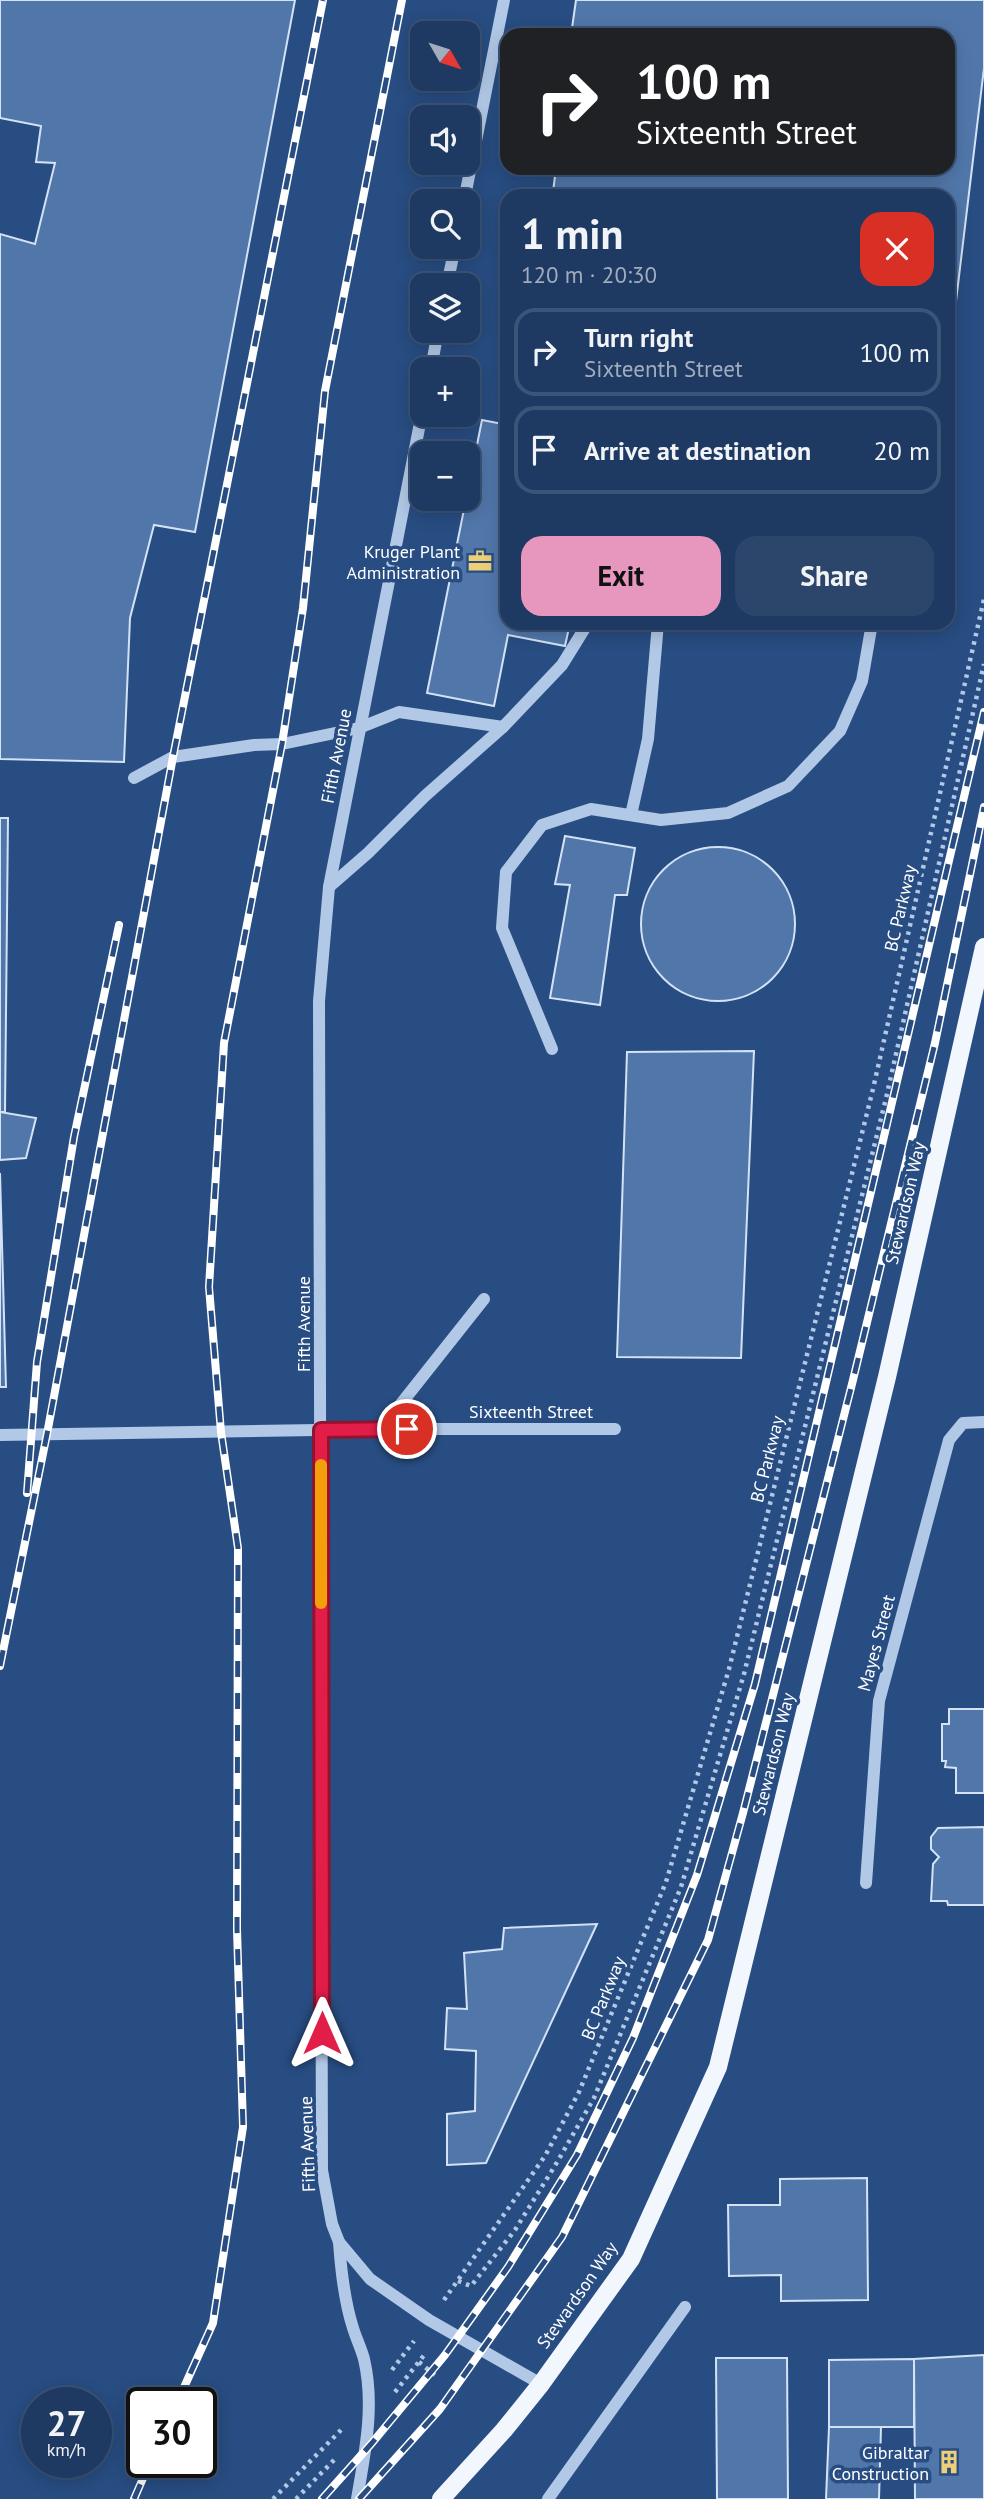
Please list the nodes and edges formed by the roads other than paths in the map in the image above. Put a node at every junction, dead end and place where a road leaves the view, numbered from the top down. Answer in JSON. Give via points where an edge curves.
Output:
{"nodes":[{"id":1,"x":504,"y":0,"type":"edge"},
{"id":2,"x":466,"y":189,"type":"edge"},
{"id":3,"x":419,"y":427,"type":"edge"},
{"id":4,"x":584,"y":630,"type":"edge"},
{"id":5,"x":657,"y":630,"type":"edge"},
{"id":6,"x":871,"y":630,"type":"edge"},
{"id":7,"x":503,"y":727,"type":"junction"},
{"id":8,"x":359,"y":728,"type":"junction"},
{"id":9,"x":134,"y":778,"type":"dead end"},
{"id":10,"x":631,"y":816,"type":"junction"},
{"id":11,"x":329,"y":887,"type":"junction"},
{"id":12,"x":984,"y":947,"type":"edge"},
{"id":13,"x":552,"y":1049,"type":"dead end"},
{"id":14,"x":484,"y":1299,"type":"dead end"},
{"id":15,"x":984,"y":1422,"type":"edge"},
{"id":16,"x":381,"y":1429,"type":"junction"},
{"id":17,"x":615,"y":1429,"type":"dead end"},
{"id":18,"x":321,"y":1430,"type":"junction"},
{"id":19,"x":0,"y":1435,"type":"edge"},
{"id":20,"x":866,"y":1883,"type":"dead end"},
{"id":21,"x":340,"y":2242,"type":"junction"},
{"id":22,"x":685,"y":2307,"type":"dead end"},
{"id":23,"x":541,"y":2384,"type":"junction"},
{"id":24,"x":357,"y":2499,"type":"edge"},
{"id":25,"x":440,"y":2499,"type":"edge"},
{"id":26,"x":548,"y":2499,"type":"edge"}],
"edges":[{"from":1,"to":2,"type":"street"},
{"from":3,"to":8,"type":"street","name":"Fifth Avenue"},
{"from":4,"to":7,"type":"street","via":[[562,665]]},
{"from":5,"to":10,"type":"street","via":[[648,739]]},
{"from":6,"to":10,"type":"street","via":[[862,681],[841,731],[788,786],[728,813],[661,820]]},
{"from":7,"to":8,"type":"street","via":[[399,712]]},
{"from":7,"to":11,"type":"street"},
{"from":8,"to":9,"type":"street","via":[[282,744],[173,757]]},
{"from":8,"to":11,"type":"street","name":"Fifth Avenue"},
{"from":10,"to":13,"type":"street","via":[[591,809],[542,825],[506,872],[502,928]]},
{"from":11,"to":18,"type":"street","name":"Fifth Avenue","via":[[319,1001]]},
{"from":12,"to":23,"type":"main road","name":"Stewardson Way","via":[[887,1377],[718,2067],[631,2259]]},
{"from":14,"to":16,"type":"street"},
{"from":15,"to":20,"type":"street","name":"Mayes Street","via":[[963,1423],[948,1440],[879,1701]]},
{"from":16,"to":17,"type":"street","name":"Sixteenth Street"},
{"from":16,"to":18,"type":"street","name":"Sixteenth Street"},
{"from":18,"to":19,"type":"street","name":"Sixteenth Street"},
{"from":18,"to":21,"type":"street","name":"Fifth Avenue","via":[[323,2170],[332,2224]]},
{"from":21,"to":23,"type":"street","name":"Fifth Avenue","via":[[370,2279],[429,2320]]},
{"from":21,"to":24,"type":"street","name":"Fifth Avenue","via":[[341,2276],[364,2359],[370,2422]]},
{"from":22,"to":26,"type":"street"},
{"from":23,"to":25,"type":"main road","name":"Stewardson Way"}]}
